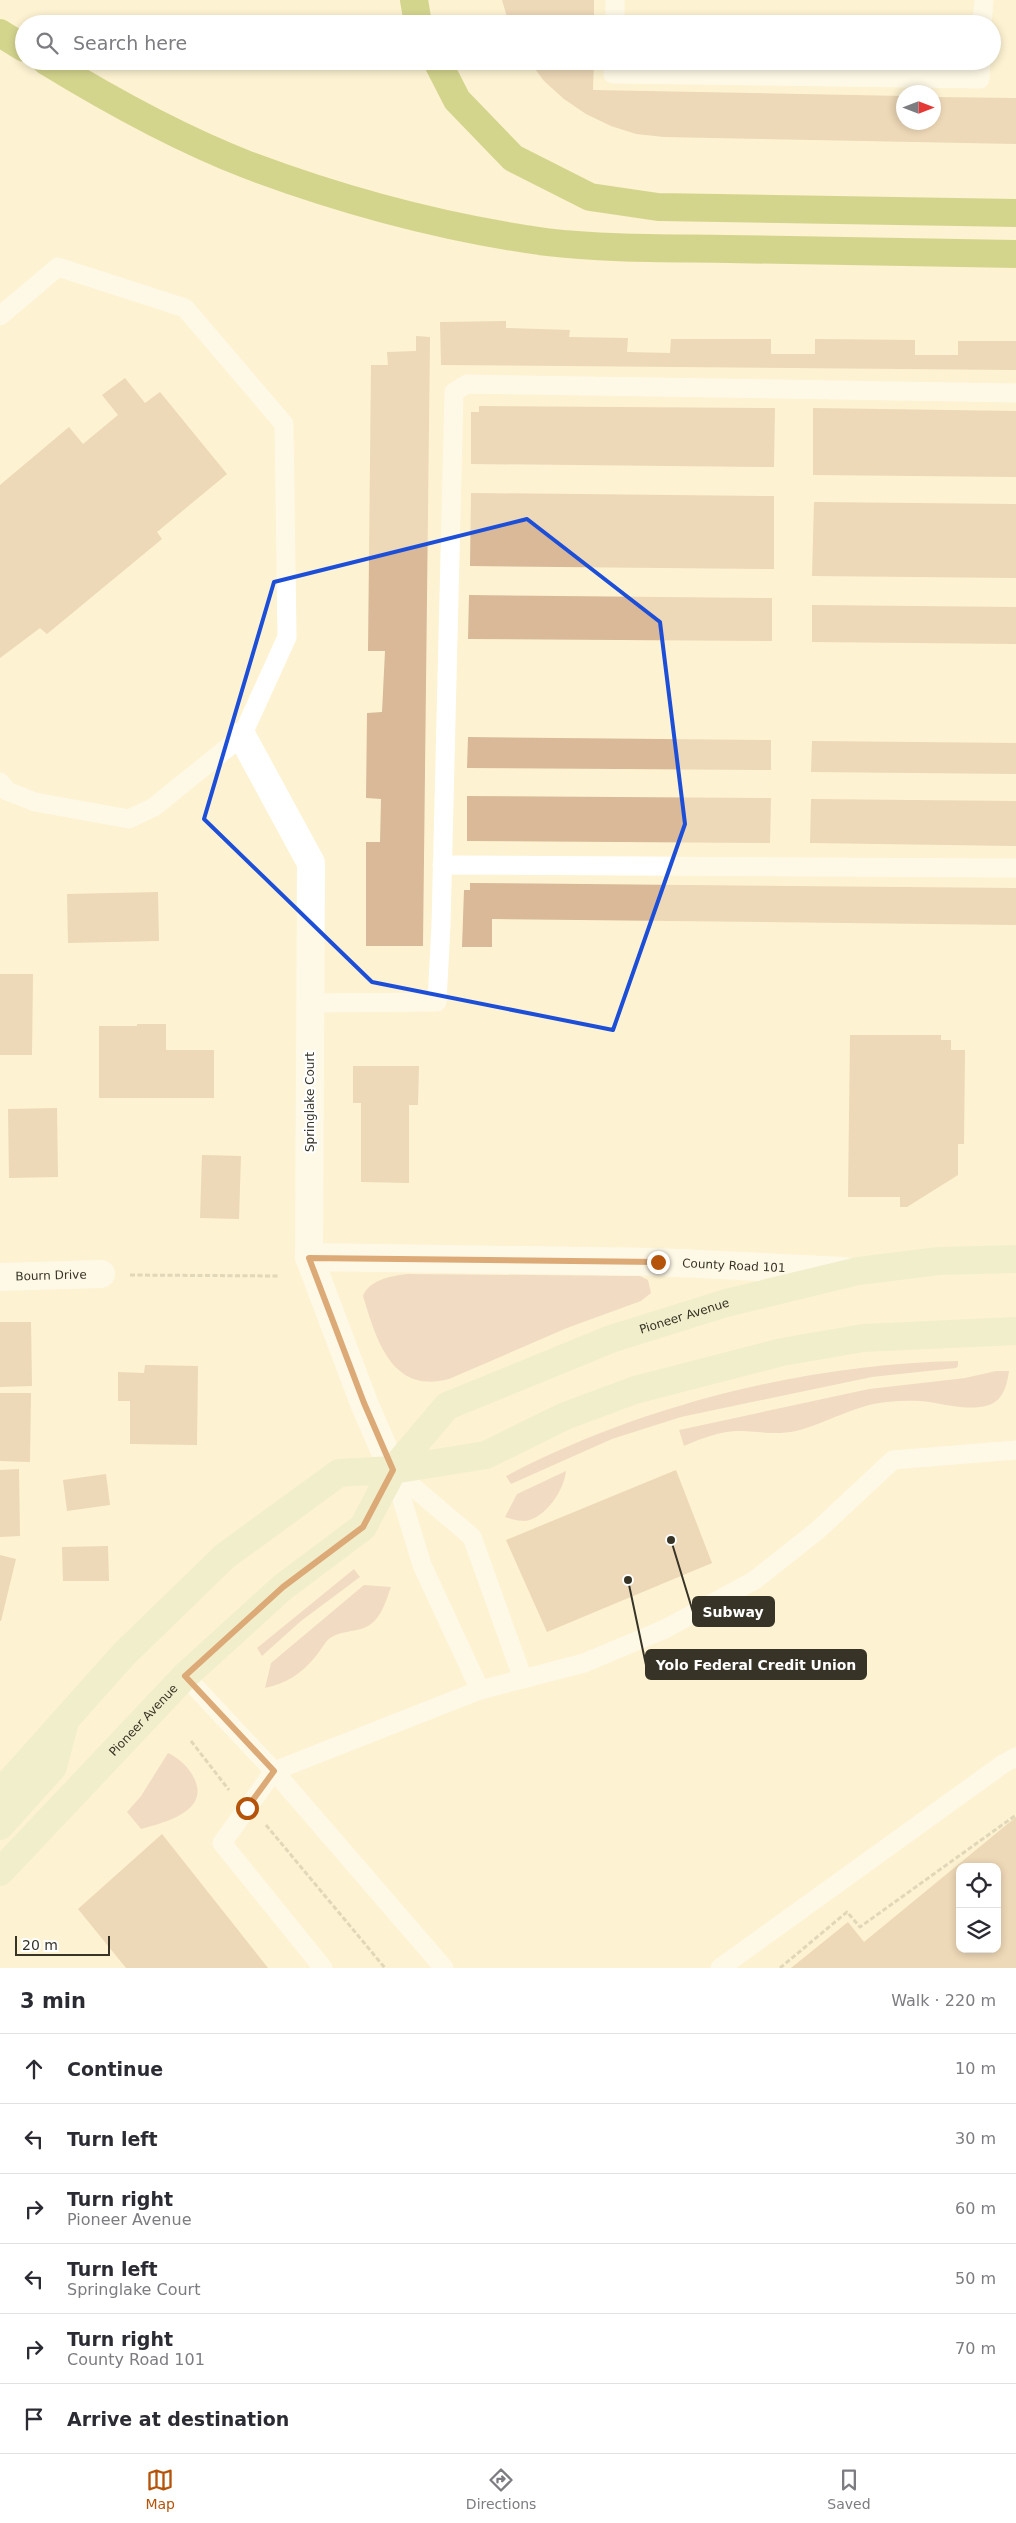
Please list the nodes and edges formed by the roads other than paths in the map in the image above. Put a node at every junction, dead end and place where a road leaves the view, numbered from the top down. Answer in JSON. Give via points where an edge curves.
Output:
{"nodes":[{"id":1,"x":414,"y":0,"type":"edge"},
{"id":2,"x":615,"y":0,"type":"edge"},
{"id":3,"x":984,"y":0,"type":"edge"},
{"id":4,"x":416,"y":15,"type":"edge"},
{"id":5,"x":614,"y":15,"type":"edge"},
{"id":6,"x":983,"y":15,"type":"edge"},
{"id":7,"x":0,"y":33,"type":"edge"},
{"id":8,"x":15,"y":42,"type":"edge"},
{"id":9,"x":61,"y":70,"type":"edge"},
{"id":10,"x":442,"y":70,"type":"edge"},
{"id":11,"x":613,"y":70,"type":"edge"},
{"id":12,"x":980,"y":70,"type":"edge"},
{"id":13,"x":1016,"y":213,"type":"edge"},
{"id":14,"x":1016,"y":254,"type":"edge"},
{"id":15,"x":0,"y":316,"type":"edge"},
{"id":16,"x":1016,"y":393,"type":"edge"},
{"id":17,"x":242,"y":736,"type":"junction"},
{"id":18,"x":0,"y":782,"type":"edge"},
{"id":19,"x":442,"y":865,"type":"junction"},
{"id":20,"x":1016,"y":868,"type":"edge"},
{"id":21,"x":310,"y":1003,"type":"junction"},
{"id":22,"x":309,"y":1258,"type":"junction"},
{"id":23,"x":1016,"y":1259,"type":"edge"},
{"id":24,"x":858,"y":1272,"type":"junction"},
{"id":25,"x":102,"y":1274,"type":"road end"},
{"id":26,"x":0,"y":1277,"type":"edge"},
{"id":27,"x":1016,"y":1331,"type":"edge"},
{"id":28,"x":1016,"y":1450,"type":"edge"},
{"id":29,"x":393,"y":1470,"type":"junction"},
{"id":30,"x":185,"y":1676,"type":"junction"},
{"id":31,"x":523,"y":1679,"type":"junction"},
{"id":32,"x":480,"y":1690,"type":"junction"},
{"id":33,"x":65,"y":1721,"type":"junction"},
{"id":34,"x":1016,"y":1757,"type":"edge"},
{"id":35,"x":274,"y":1771,"type":"junction"},
{"id":36,"x":0,"y":1793,"type":"edge"},
{"id":37,"x":0,"y":1826,"type":"edge"},
{"id":38,"x":0,"y":1872,"type":"edge"},
{"id":39,"x":323,"y":1968,"type":"edge"},
{"id":40,"x":444,"y":1968,"type":"edge"},
{"id":41,"x":720,"y":1968,"type":"edge"}],
"edges":[{"from":1,"to":4,"type":"highway"},
{"from":2,"to":5,"type":"lane"},
{"from":3,"to":6,"type":"lane"},
{"from":7,"to":8,"type":"highway"},
{"from":9,"to":14,"type":"highway","via":[[170,129],[247,165],[370,205],[466,228],[548,242],[654,248]]},
{"from":10,"to":13,"type":"highway","via":[[457,100],[513,158],[590,197],[658,207]]},
{"from":11,"to":12,"type":"lane","via":[[613,74],[980,79]]},
{"from":15,"to":17,"type":"lane","via":[[58,267],[185,308],[284,424],[287,638]]},
{"from":16,"to":19,"type":"lane","via":[[466,384],[454,392]]},
{"from":17,"to":18,"type":"lane","via":[[154,807],[129,819],[35,802],[7,791]]},
{"from":17,"to":21,"type":"street","name":"Springlake Court","via":[[311,863]]},
{"from":19,"to":20,"type":"lane"},
{"from":19,"to":21,"type":"lane","via":[[437,1002]]},
{"from":21,"to":22,"type":"street","name":"Springlake Court"},
{"from":22,"to":24,"type":"street","name":"County Road 101","via":[[658,1262]]},
{"from":22,"to":29,"type":"street","name":"Springlake Court"},
{"from":23,"to":24,"type":"main road","name":"Pioneer Avenue","via":[[938,1261]]},
{"from":24,"to":29,"type":"main road","name":"Pioneer Avenue","via":[[726,1303],[611,1339],[447,1406]]},
{"from":25,"to":26,"type":"street","name":"Bourn Drive"},
{"from":27,"to":29,"type":"main road","via":[[863,1338],[782,1352],[635,1390],[565,1416],[486,1455]]},
{"from":28,"to":31,"type":"lane","via":[[894,1460],[818,1530],[755,1580],[656,1633],[584,1663]]},
{"from":29,"to":30,"type":"main road","name":"Pioneer Avenue","via":[[363,1527],[283,1587]]},
{"from":29,"to":31,"type":"lane","via":[[472,1537]]},
{"from":29,"to":32,"type":"lane","via":[[422,1565]]},
{"from":29,"to":33,"type":"main road","via":[[339,1472],[225,1556],[124,1654]]},
{"from":30,"to":35,"type":"lane"},
{"from":30,"to":38,"type":"main road","name":"Pioneer Avenue"},
{"from":31,"to":32,"type":"lane"},
{"from":32,"to":35,"type":"lane"},
{"from":33,"to":36,"type":"main road"},
{"from":33,"to":37,"type":"main road","via":[[53,1766]]},
{"from":34,"to":41,"type":"lane"},
{"from":35,"to":39,"type":"lane","via":[[222,1843]]},
{"from":35,"to":40,"type":"lane"}]}
